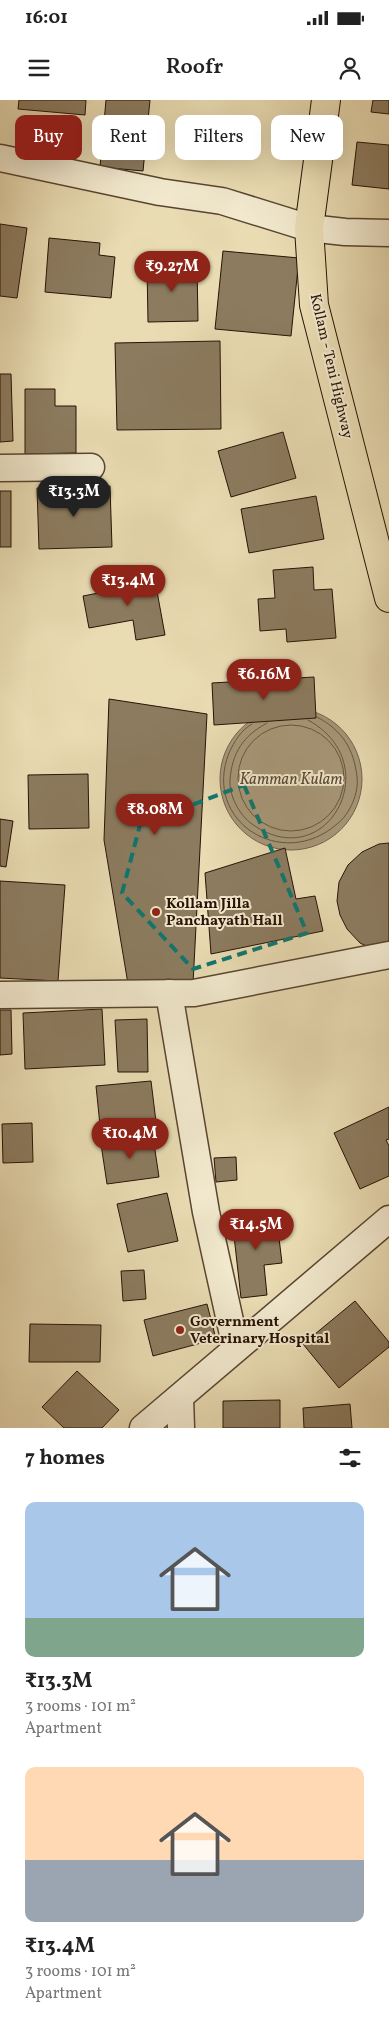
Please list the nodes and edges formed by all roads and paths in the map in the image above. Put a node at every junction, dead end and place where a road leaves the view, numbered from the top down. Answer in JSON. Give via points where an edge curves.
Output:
{"nodes":[{"id":1,"x":326,"y":100,"type":"edge"},
{"id":2,"x":0,"y":158,"type":"edge"},
{"id":3,"x":309,"y":228,"type":"junction"},
{"id":4,"x":389,"y":233,"type":"edge"},
{"id":5,"x":90,"y":467,"type":"dead end"},
{"id":6,"x":0,"y":468,"type":"edge"},
{"id":7,"x":389,"y":598,"type":"edge"},
{"id":8,"x":389,"y":956,"type":"edge"},
{"id":9,"x":169,"y":993,"type":"junction"},
{"id":10,"x":0,"y":995,"type":"edge"},
{"id":11,"x":389,"y":1219,"type":"edge"},
{"id":12,"x":236,"y":1348,"type":"junction"},
{"id":13,"x":180,"y":1398,"type":"junction"},
{"id":14,"x":143,"y":1428,"type":"edge"},
{"id":15,"x":180,"y":1428,"type":"edge"}],
"edges":[{"from":1,"to":3,"type":"main road","name":"Kollam - Teni Highway"},
{"from":2,"to":3,"type":"street","via":[[160,192],[222,200]]},
{"from":3,"to":4,"type":"street"},
{"from":3,"to":7,"type":"main road","name":"Kollam - Teni Highway","via":[[314,305]]},
{"from":5,"to":6,"type":"street"},
{"from":8,"to":9,"type":"street","via":[[194,993]]},
{"from":9,"to":10,"type":"street"},
{"from":9,"to":12,"type":"street","via":[[206,1212]]},
{"from":11,"to":12,"type":"street"},
{"from":12,"to":13,"type":"street"},
{"from":13,"to":14,"type":"street"},
{"from":13,"to":15,"type":"street"}]}
